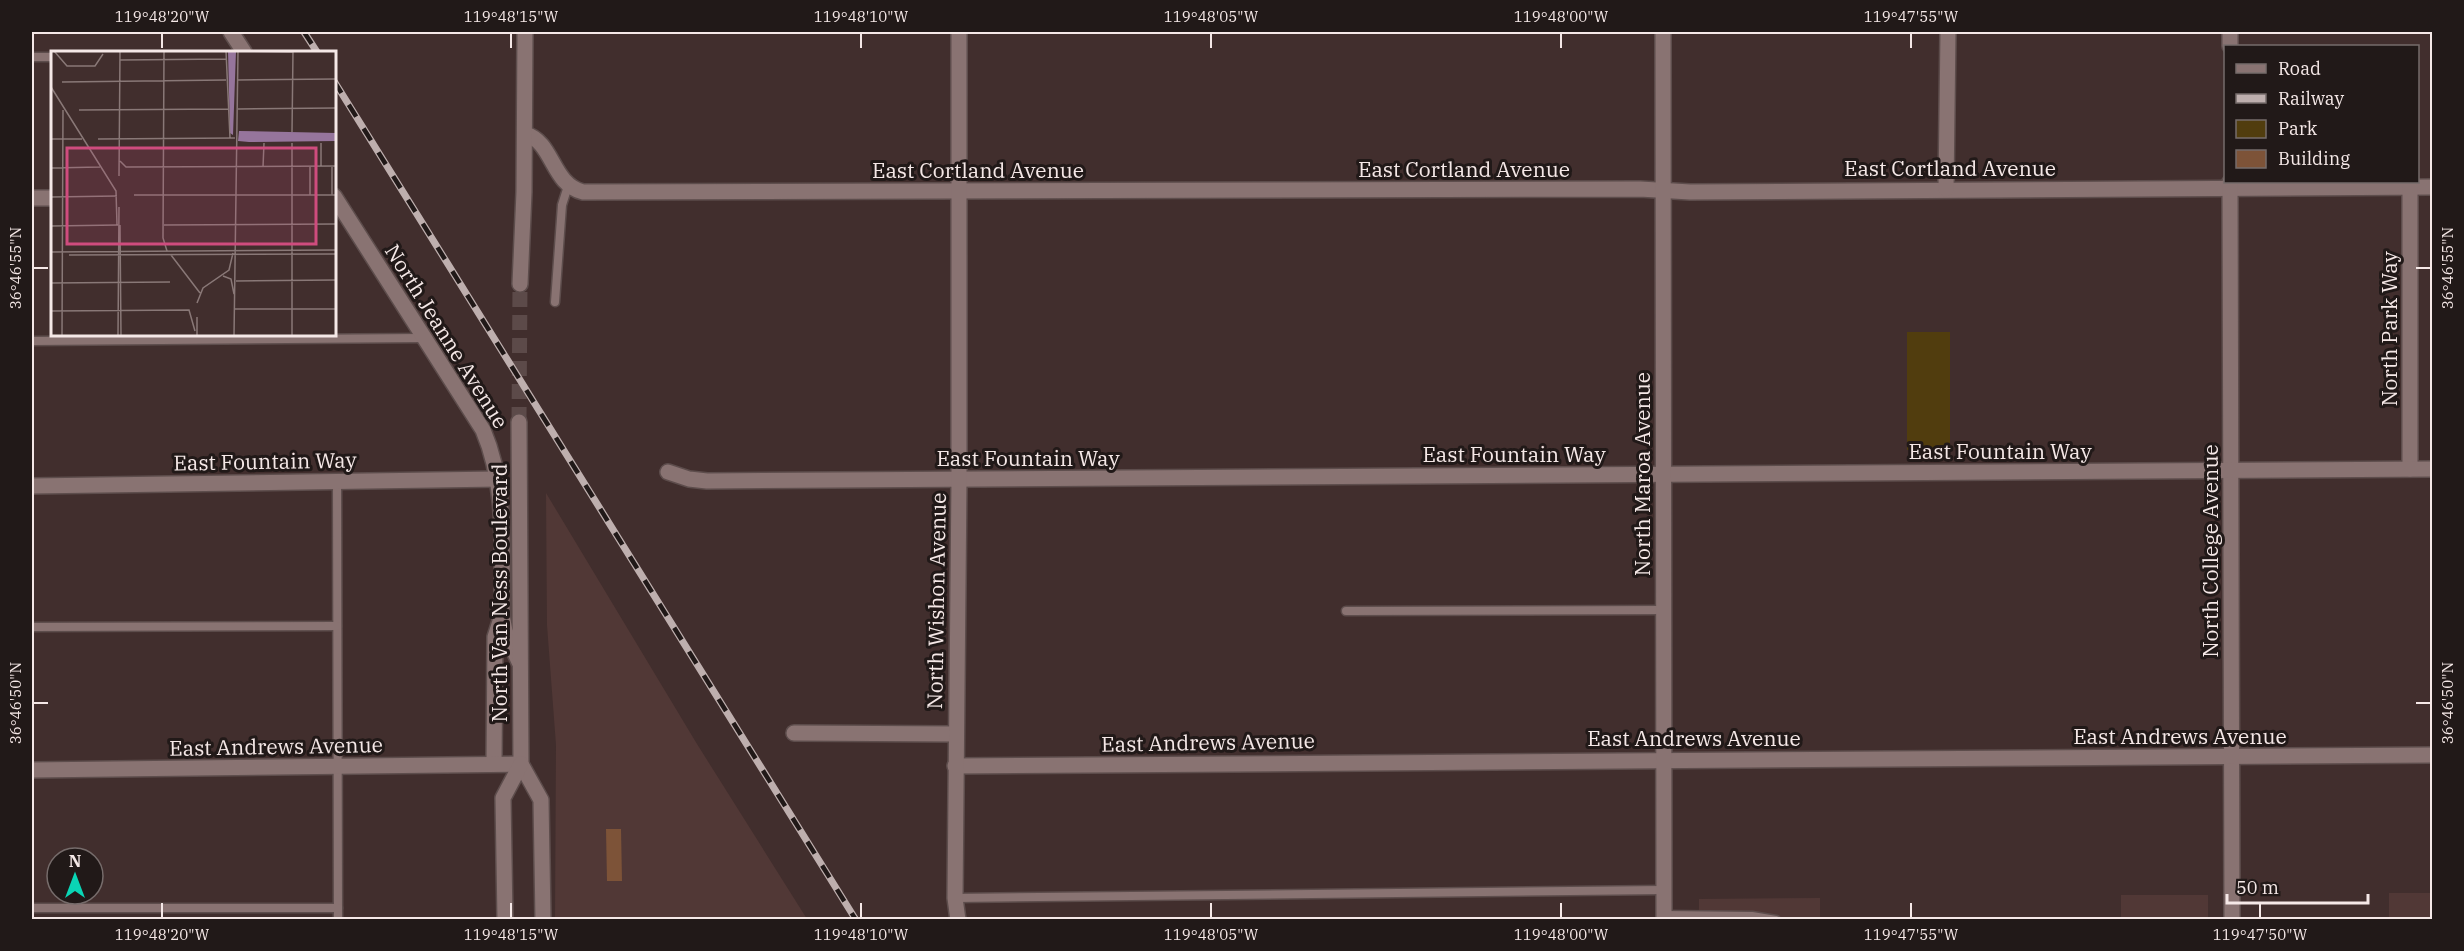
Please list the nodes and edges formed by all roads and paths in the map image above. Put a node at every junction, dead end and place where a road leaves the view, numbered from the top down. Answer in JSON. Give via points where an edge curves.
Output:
{"nodes":[{"id":1,"x":231,"y":32,"type":"edge"},
{"id":2,"x":525,"y":32,"type":"edge"},
{"id":3,"x":959,"y":32,"type":"edge"},
{"id":4,"x":1663,"y":32,"type":"edge"},
{"id":5,"x":1948,"y":32,"type":"edge"},
{"id":6,"x":243,"y":51,"type":"edge"},
{"id":7,"x":32,"y":57,"type":"edge"},
{"id":8,"x":51,"y":57,"type":"edge"},
{"id":9,"x":525,"y":134,"type":"junction"},
{"id":10,"x":2230,"y":185,"type":"edge"},
{"id":11,"x":568,"y":186,"type":"junction"},
{"id":12,"x":2433,"y":187,"type":"edge"},
{"id":13,"x":2410,"y":188,"type":"junction"},
{"id":14,"x":1946,"y":189,"type":"junction"},
{"id":15,"x":1663,"y":190,"type":"junction"},
{"id":16,"x":959,"y":192,"type":"junction"},
{"id":17,"x":32,"y":198,"type":"edge"},
{"id":18,"x":51,"y":198,"type":"edge"},
{"id":19,"x":336,"y":199,"type":"edge"},
{"id":20,"x":520,"y":284,"type":"tunnel mouth"},
{"id":21,"x":555,"y":302,"type":"dead end"},
{"id":22,"x":424,"y":338,"type":"junction"},
{"id":23,"x":32,"y":341,"type":"edge"},
{"id":24,"x":519,"y":422,"type":"tunnel mouth"},
{"id":25,"x":2410,"y":469,"type":"junction"},
{"id":26,"x":2433,"y":469,"type":"edge"},
{"id":27,"x":2231,"y":471,"type":"junction"},
{"id":28,"x":668,"y":472,"type":"dead end"},
{"id":29,"x":1663,"y":474,"type":"junction"},
{"id":30,"x":498,"y":479,"type":"junction"},
{"id":31,"x":337,"y":480,"type":"junction"},
{"id":32,"x":959,"y":480,"type":"junction"},
{"id":33,"x":32,"y":486,"type":"edge"},
{"id":34,"x":1664,"y":610,"type":"junction"},
{"id":35,"x":1346,"y":611,"type":"dead end"},
{"id":36,"x":501,"y":615,"type":"junction"},
{"id":37,"x":337,"y":626,"type":"junction"},
{"id":38,"x":32,"y":627,"type":"edge"},
{"id":39,"x":521,"y":667,"type":"junction"},
{"id":40,"x":794,"y":733,"type":"dead end"},
{"id":41,"x":956,"y":734,"type":"junction"},
{"id":42,"x":2433,"y":755,"type":"edge"},
{"id":43,"x":2232,"y":757,"type":"junction"},
{"id":44,"x":1664,"y":759,"type":"junction"},
{"id":45,"x":494,"y":764,"type":"junction"},
{"id":46,"x":521,"y":764,"type":"junction"},
{"id":47,"x":955,"y":765,"type":"junction"},
{"id":48,"x":337,"y":766,"type":"junction"},
{"id":49,"x":32,"y":770,"type":"edge"},
{"id":50,"x":1663,"y":890,"type":"junction"},
{"id":51,"x":955,"y":898,"type":"junction"},
{"id":52,"x":32,"y":908,"type":"edge"},
{"id":53,"x":338,"y":908,"type":"junction"},
{"id":54,"x":1663,"y":918,"type":"edge"},
{"id":55,"x":338,"y":920,"type":"edge"},
{"id":56,"x":505,"y":920,"type":"edge"},
{"id":57,"x":543,"y":920,"type":"edge"},
{"id":58,"x":957,"y":920,"type":"edge"},
{"id":59,"x":1776,"y":920,"type":"edge"},
{"id":60,"x":2232,"y":920,"type":"edge"}],
"edges":[{"from":1,"to":6,"type":"street"},
{"from":2,"to":9,"type":"street"},
{"from":3,"to":16,"type":"street","name":"North Wishon Avenue"},
{"from":4,"to":15,"type":"street","name":"North Maroa Avenue"},
{"from":5,"to":14,"type":"street"},
{"from":7,"to":8,"type":"lane"},
{"from":9,"to":11,"type":"street","via":[[543,145]]},
{"from":9,"to":20,"type":"street"},
{"from":10,"to":13,"type":"street","name":"East Cortland Avenue"},
{"from":10,"to":14,"type":"street","name":"East Cortland Avenue"},
{"from":10,"to":27,"type":"street","name":"North College Avenue"},
{"from":11,"to":16,"type":"street","name":"East Cortland Avenue","via":[[583,192]]},
{"from":11,"to":21,"type":"lane","via":[[562,205]]},
{"from":12,"to":13,"type":"street","name":"East Cortland Avenue"},
{"from":13,"to":25,"type":"street","name":"North Park Way"},
{"from":14,"to":15,"type":"street","name":"East Cortland Avenue"},
{"from":15,"to":16,"type":"street","name":"East Cortland Avenue"},
{"from":15,"to":29,"type":"street","name":"North Maroa Avenue"},
{"from":16,"to":32,"type":"street","name":"North Wishon Avenue"},
{"from":17,"to":18,"type":"street"},
{"from":19,"to":22,"type":"street","name":"North Jeanne Avenue"},
{"from":22,"to":23,"type":"lane"},
{"from":22,"to":30,"type":"street","name":"North Jeanne Avenue","via":[[483,430]]},
{"from":24,"to":39,"type":"street","name":"North Van Ness Boulevard"},
{"from":25,"to":26,"type":"street","name":"East Fountain Way"},
{"from":25,"to":27,"type":"street","name":"East Fountain Way"},
{"from":27,"to":29,"type":"street","name":"East Fountain Way"},
{"from":27,"to":43,"type":"street","name":"North College Avenue"},
{"from":28,"to":32,"type":"street","name":"East Fountain Way","via":[[707,481]]},
{"from":29,"to":32,"type":"street","name":"East Fountain Way"},
{"from":29,"to":34,"type":"street","name":"North Maroa Avenue"},
{"from":30,"to":31,"type":"street","name":"East Fountain Way"},
{"from":30,"to":36,"type":"street","name":"North Jeanne Avenue"},
{"from":31,"to":33,"type":"street","name":"East Fountain Way"},
{"from":31,"to":37,"type":"lane"},
{"from":32,"to":41,"type":"street","name":"North Wishon Avenue"},
{"from":34,"to":35,"type":"lane"},
{"from":34,"to":44,"type":"street","name":"North Maroa Avenue"},
{"from":36,"to":39,"type":"street","name":"North Jeanne Avenue"},
{"from":36,"to":45,"type":"street","name":"North Jeanne Avenue","via":[[495,638]]},
{"from":37,"to":38,"type":"lane"},
{"from":37,"to":48,"type":"lane"},
{"from":39,"to":46,"type":"street","name":"North Van Ness Boulevard"},
{"from":40,"to":41,"type":"street"},
{"from":41,"to":47,"type":"street","name":"North Wishon Avenue"},
{"from":42,"to":43,"type":"street","name":"East Andrews Avenue"},
{"from":43,"to":44,"type":"street","name":"East Andrews Avenue"},
{"from":43,"to":60,"type":"street","name":"North College Avenue"},
{"from":44,"to":47,"type":"street","name":"East Andrews Avenue"},
{"from":44,"to":50,"type":"street","name":"North Maroa Avenue"},
{"from":45,"to":46,"type":"street","name":"East Andrews Avenue"},
{"from":45,"to":48,"type":"street","name":"East Andrews Avenue"},
{"from":46,"to":56,"type":"street","name":"North Van Ness Boulevard","via":[[502,798]]},
{"from":46,"to":57,"type":"street","name":"North Van Ness Boulevard","via":[[541,800]]},
{"from":47,"to":51,"type":"street","name":"North Wishon Avenue"},
{"from":48,"to":49,"type":"street","name":"East Andrews Avenue"},
{"from":48,"to":53,"type":"lane"},
{"from":50,"to":51,"type":"lane"},
{"from":50,"to":54,"type":"street","name":"North Maroa Avenue"},
{"from":51,"to":58,"type":"street","name":"North Wishon Avenue"},
{"from":52,"to":53,"type":"lane"},
{"from":53,"to":55,"type":"lane"},
{"from":54,"to":59,"type":"lane","via":[[1752,916]]}]}
